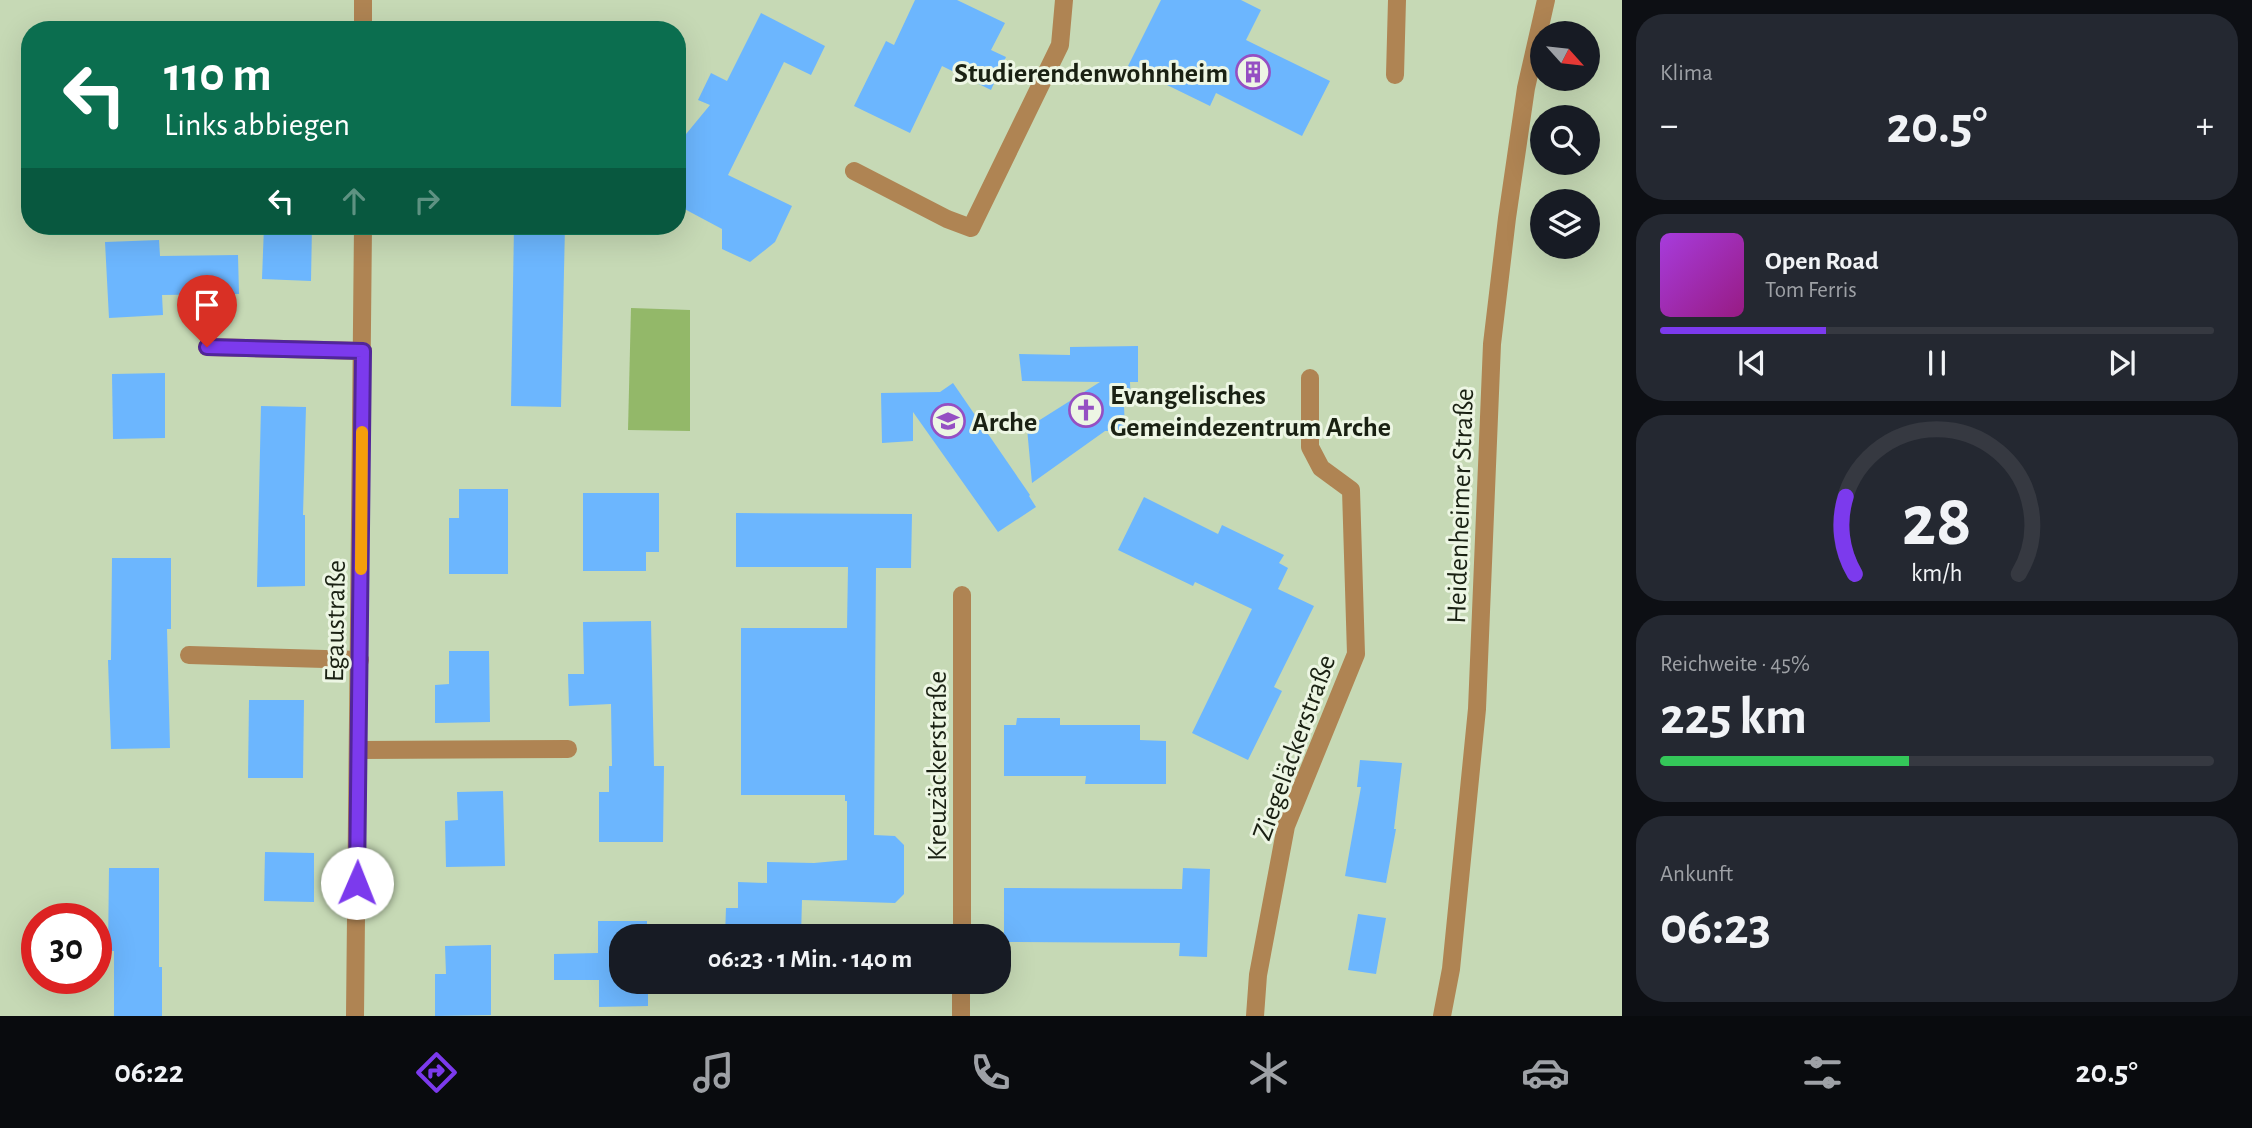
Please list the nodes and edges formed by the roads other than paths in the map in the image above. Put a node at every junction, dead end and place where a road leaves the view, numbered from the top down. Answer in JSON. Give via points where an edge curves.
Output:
{"nodes":[{"id":1,"x":363,"y":0,"type":"edge"},
{"id":2,"x":1064,"y":0,"type":"edge"},
{"id":3,"x":1397,"y":0,"type":"edge"},
{"id":4,"x":1546,"y":0,"type":"edge"},
{"id":5,"x":363,"y":21,"type":"edge"},
{"id":6,"x":1395,"y":75,"type":"dead end"},
{"id":7,"x":854,"y":171,"type":"dead end"},
{"id":8,"x":363,"y":235,"type":"edge"},
{"id":9,"x":207,"y":347,"type":"dead end"},
{"id":10,"x":363,"y":351,"type":"junction"},
{"id":11,"x":1310,"y":378,"type":"dead end"},
{"id":12,"x":962,"y":595,"type":"dead end"},
{"id":13,"x":189,"y":655,"type":"dead end"},
{"id":14,"x":360,"y":660,"type":"junction"},
{"id":15,"x":568,"y":749,"type":"dead end"},
{"id":16,"x":359,"y":750,"type":"junction"},
{"id":17,"x":962,"y":924,"type":"edge"},
{"id":18,"x":961,"y":994,"type":"edge"},
{"id":19,"x":355,"y":1016,"type":"edge"},
{"id":20,"x":961,"y":1016,"type":"edge"},
{"id":21,"x":1255,"y":1016,"type":"edge"},
{"id":22,"x":1442,"y":1016,"type":"edge"}],
"edges":[{"from":1,"to":5,"type":"street"},
{"from":2,"to":7,"type":"street","via":[[1060,45],[971,229]]},
{"from":3,"to":6,"type":"street"},
{"from":4,"to":22,"type":"street","name":"Heidenheimer Straße","via":[[1526,88],[1492,344],[1477,709],[1451,968]]},
{"from":8,"to":10,"type":"street","name":"Egaustraße"},
{"from":9,"to":10,"type":"street"},
{"from":10,"to":14,"type":"street","name":"Egaustraße"},
{"from":11,"to":21,"type":"street","name":"Ziegeläckerstraße","via":[[1310,447],[1321,468],[1351,490],[1356,654],[1286,826],[1258,975]]},
{"from":12,"to":17,"type":"street","name":"Kreuzäckerstraße"},
{"from":13,"to":14,"type":"street"},
{"from":14,"to":16,"type":"street","name":"Egaustraße"},
{"from":15,"to":16,"type":"street"},
{"from":16,"to":19,"type":"street","name":"Egaustraße"},
{"from":18,"to":20,"type":"street"}]}
